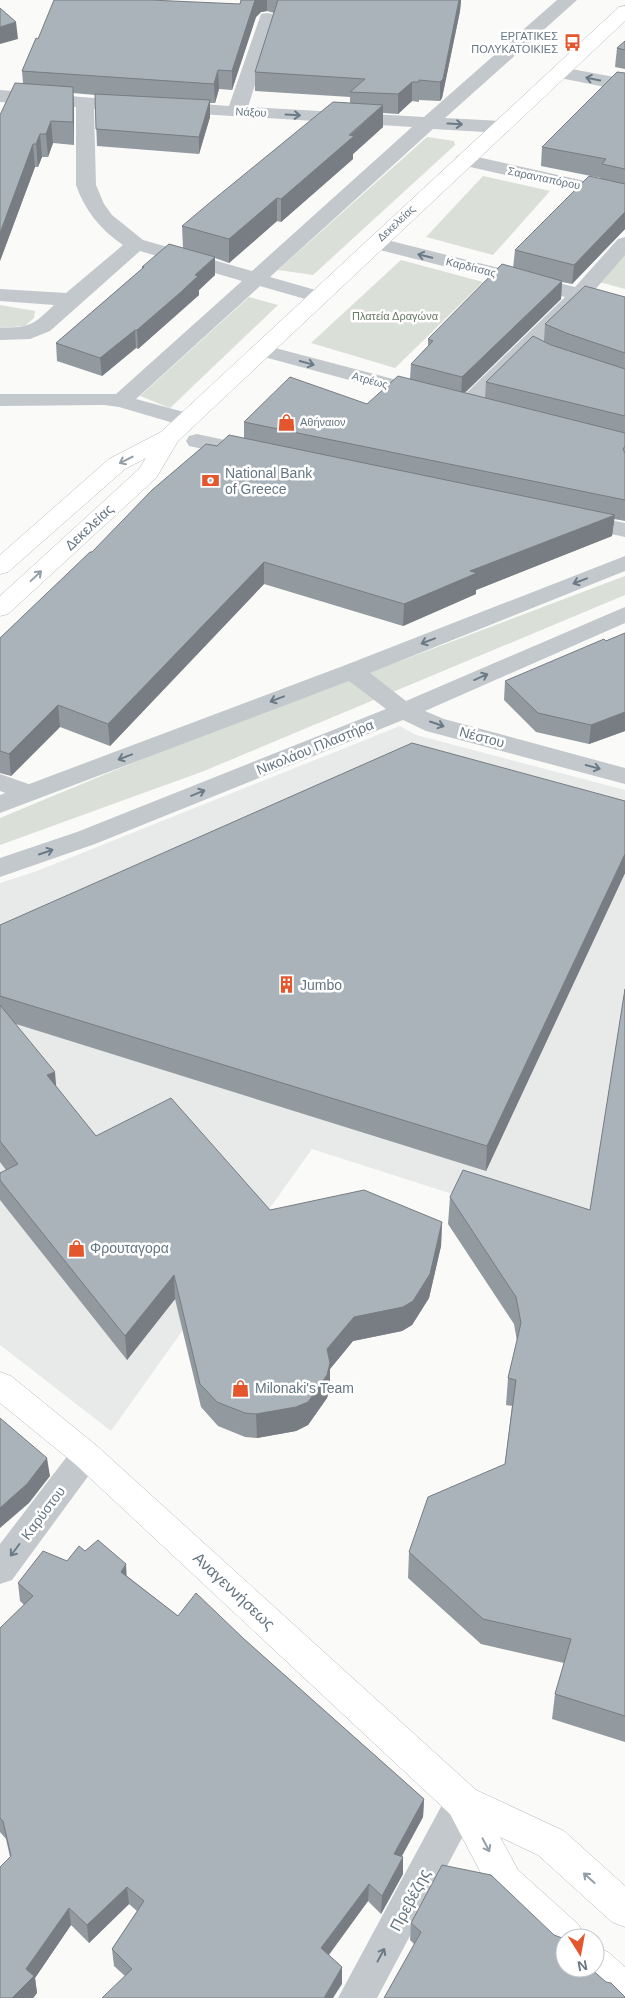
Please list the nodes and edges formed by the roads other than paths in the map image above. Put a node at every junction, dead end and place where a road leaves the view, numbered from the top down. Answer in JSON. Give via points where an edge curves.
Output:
{"nodes":[{"id":1,"x":568,"y":0,"type":"edge"},
{"id":2,"x":625,"y":11,"type":"edge"},
{"id":3,"x":267,"y":18,"type":"dead end"},
{"id":4,"x":561,"y":73,"type":"junction"},
{"id":5,"x":625,"y":85,"type":"edge"},
{"id":6,"x":0,"y":96,"type":"edge"},
{"id":7,"x":85,"y":103,"type":"junction"},
{"id":8,"x":237,"y":111,"type":"junction"},
{"id":9,"x":428,"y":122,"type":"junction"},
{"id":10,"x":502,"y":127,"type":"junction"},
{"id":11,"x":464,"y":160,"type":"junction"},
{"id":12,"x":625,"y":196,"type":"edge"},
{"id":13,"x":375,"y":243,"type":"junction"},
{"id":14,"x":625,"y":243,"type":"edge"},
{"id":15,"x":136,"y":244,"type":"junction"},
{"id":16,"x":256,"y":278,"type":"junction"},
{"id":17,"x":0,"y":295,"type":"edge"},
{"id":18,"x":579,"y":295,"type":"junction"},
{"id":19,"x":319,"y":297,"type":"junction"},
{"id":20,"x":71,"y":300,"type":"junction"},
{"id":21,"x":625,"y":306,"type":"edge"},
{"id":22,"x":0,"y":334,"type":"edge"},
{"id":23,"x":529,"y":345,"type":"junction"},
{"id":24,"x":260,"y":350,"type":"junction"},
{"id":25,"x":549,"y":355,"type":"edge"},
{"id":26,"x":0,"y":400,"type":"edge"},
{"id":27,"x":121,"y":401,"type":"junction"},
{"id":28,"x":187,"y":420,"type":"junction"},
{"id":29,"x":169,"y":437,"type":"junction"},
{"id":30,"x":197,"y":441,"type":"dead end"},
{"id":31,"x":275,"y":457,"type":"edge"},
{"id":32,"x":557,"y":516,"type":"edge"},
{"id":33,"x":625,"y":530,"type":"edge"},
{"id":34,"x":625,"y":563,"type":"edge"},
{"id":35,"x":0,"y":567,"type":"edge"},
{"id":36,"x":0,"y":610,"type":"edge"},
{"id":37,"x":625,"y":614,"type":"edge"},
{"id":38,"x":352,"y":671,"type":"junction"},
{"id":39,"x":404,"y":711,"type":"junction"},
{"id":40,"x":625,"y":776,"type":"edge"},
{"id":41,"x":0,"y":782,"type":"edge"},
{"id":42,"x":28,"y":793,"type":"junction"},
{"id":43,"x":0,"y":804,"type":"edge"},
{"id":44,"x":0,"y":868,"type":"edge"},
{"id":45,"x":0,"y":1385,"type":"edge"},
{"id":46,"x":86,"y":1455,"type":"junction"},
{"id":47,"x":0,"y":1570,"type":"edge"},
{"id":48,"x":463,"y":1802,"type":"junction"},
{"id":49,"x":625,"y":1910,"type":"edge"},
{"id":50,"x":555,"y":1928,"type":"edge"},
{"id":51,"x":605,"y":1974,"type":"edge"},
{"id":52,"x":625,"y":1992,"type":"edge"},
{"id":53,"x":358,"y":1998,"type":"edge"}],
"edges":[{"from":1,"to":9,"type":"street"},
{"from":2,"to":4,"type":"main road","name":"Δεκελείας"},
{"from":3,"to":8,"type":"street"},
{"from":5,"to":4,"type":"street","one_way":true},
{"from":4,"to":10,"type":"main road","name":"Δεκελείας"},
{"from":6,"to":7,"type":"street","name":"Νάξου"},
{"from":7,"to":8,"type":"street","name":"Νάξου"},
{"from":7,"to":15,"type":"street","via":[[86,185],[89,196],[100,215]]},
{"from":8,"to":9,"type":"street","name":"Νάξου","one_way":true},
{"from":9,"to":10,"type":"street","name":"Νάξου","one_way":true},
{"from":9,"to":16,"type":"street"},
{"from":10,"to":11,"type":"main road","name":"Δεκελείας"},
{"from":11,"to":12,"type":"street","name":"Σαρανταπόρου"},
{"from":11,"to":13,"type":"main road","name":"Δεκελείας"},
{"from":18,"to":13,"type":"street","name":"Καρδίτσας","one_way":true},
{"from":13,"to":19,"type":"main road","name":"Δεκελείας"},
{"from":14,"to":18,"type":"street"},
{"from":15,"to":16,"type":"street"},
{"from":15,"to":20,"type":"street"},
{"from":16,"to":19,"type":"street"},
{"from":16,"to":27,"type":"street"},
{"from":17,"to":20,"type":"street"},
{"from":18,"to":21,"type":"street","name":"Καρδίτσας"},
{"from":18,"to":23,"type":"street"},
{"from":19,"to":24,"type":"main road","name":"Δεκελείας"},
{"from":20,"to":22,"type":"street","via":[[43,327],[30,333]]},
{"from":24,"to":23,"type":"street","name":"Ατρέως","one_way":true,"via":[[459,404]]},
{"from":23,"to":25,"type":"lane"},
{"from":24,"to":28,"type":"main road","name":"Δεκελείας"},
{"from":26,"to":27,"type":"street"},
{"from":27,"to":28,"type":"street"},
{"from":28,"to":29,"type":"main road","name":"Δεκελείας"},
{"from":29,"to":35,"type":"main road","name":"Δεκελείας","one_way":true,"via":[[117,464]]},
{"from":36,"to":29,"type":"main road","name":"Δεκελείας","one_way":true,"via":[[148,473]]},
{"from":30,"to":31,"type":"street"},
{"from":32,"to":33,"type":"street"},
{"from":34,"to":38,"type":"street","one_way":true},
{"from":39,"to":37,"type":"street","name":"Νικολάου Πλαστήρα","one_way":true},
{"from":38,"to":39,"type":"street","name":"Νέστου"},
{"from":38,"to":42,"type":"street","one_way":true},
{"from":39,"to":40,"type":"street","name":"Νέστου","one_way":true,"via":[[435,725]]},
{"from":44,"to":39,"type":"street","name":"Νικολάου Πλαστήρα","one_way":true,"via":[[86,838]]},
{"from":41,"to":42,"type":"lane"},
{"from":42,"to":43,"type":"street"},
{"from":45,"to":46,"type":"main road","name":"Αναγεννήσεως"},
{"from":46,"to":47,"type":"street","name":"Καρύστου","one_way":true},
{"from":46,"to":48,"type":"main road","name":"Αναγεννήσεως"},
{"from":49,"to":48,"type":"main road","name":"Αναγεννήσεως","one_way":true,"via":[[550,1843]]},
{"from":48,"to":50,"type":"main road","name":"Αναγεννήσεως","one_way":true,"via":[[505,1882]]},
{"from":53,"to":48,"type":"street","name":"Πρεβέζης","one_way":true},
{"from":51,"to":52,"type":"main road"}]}
